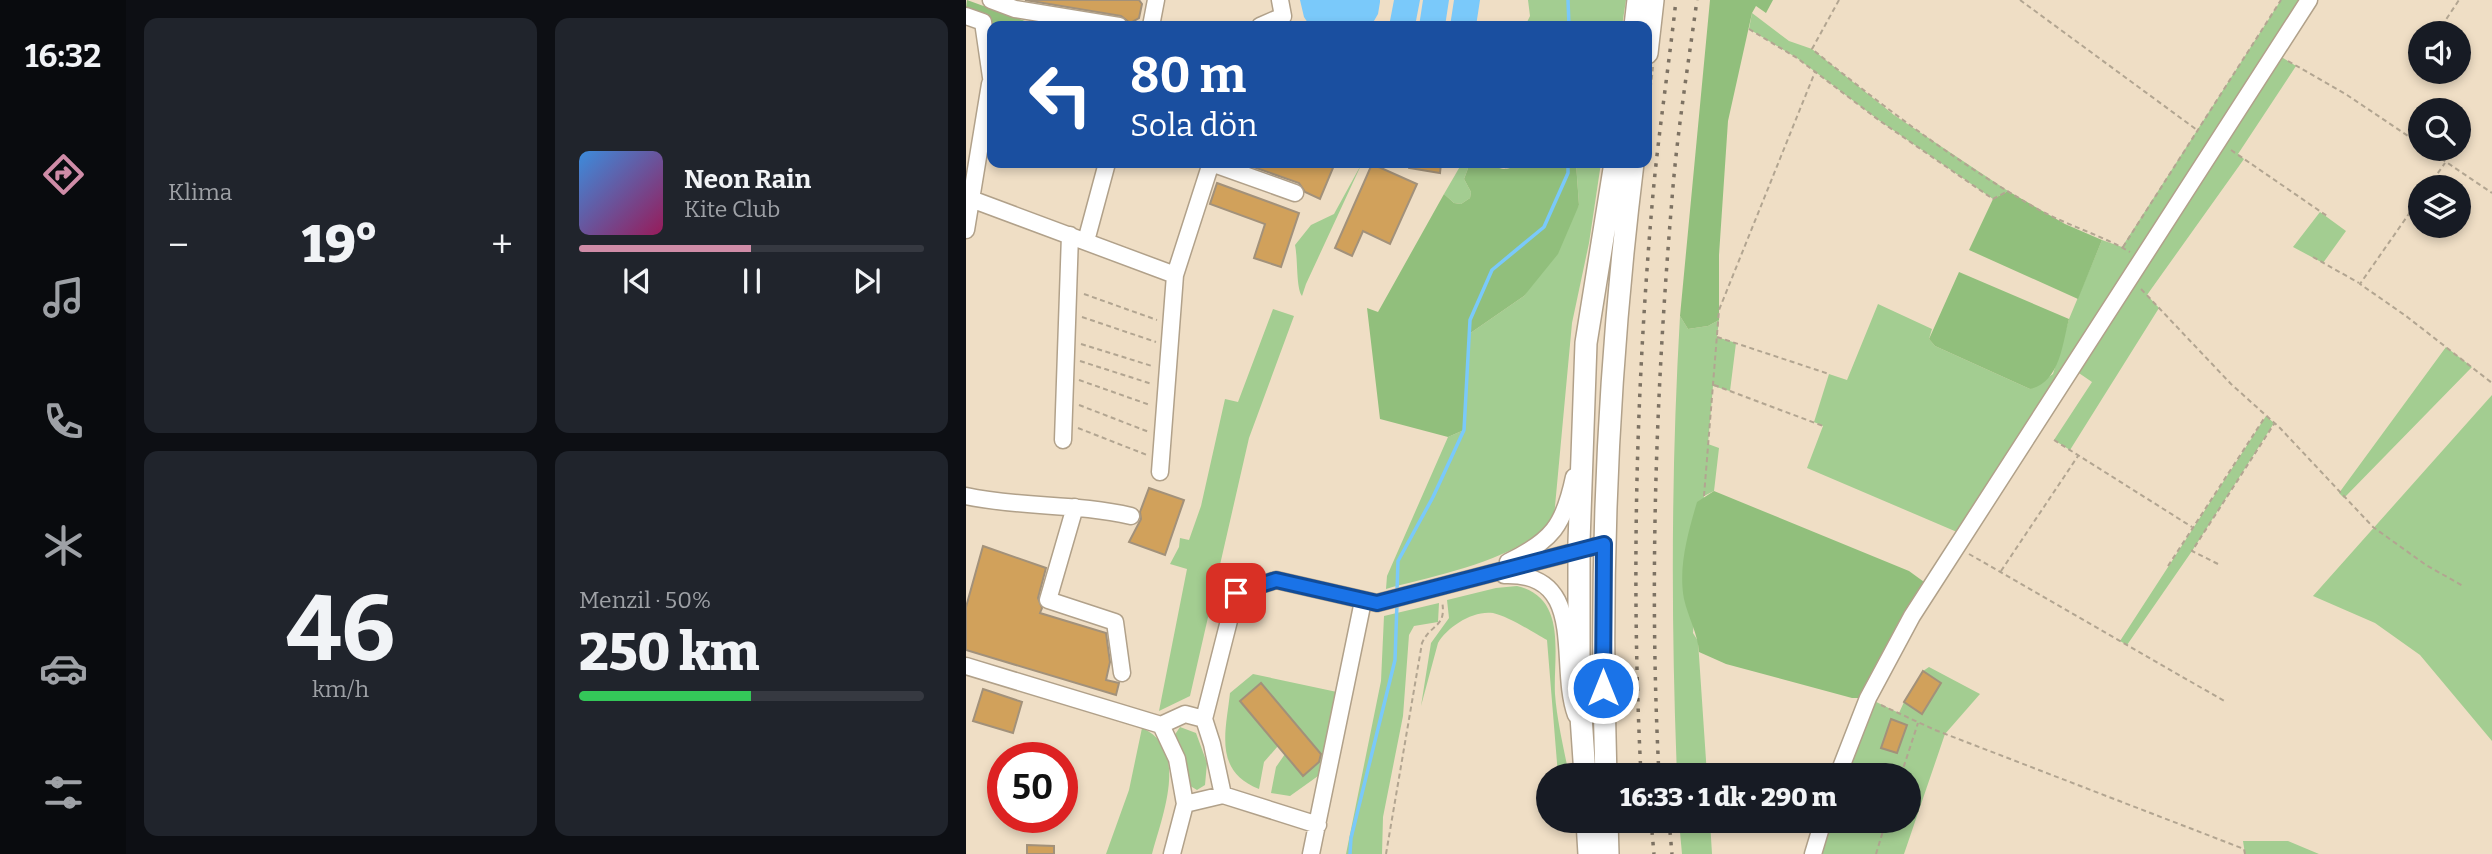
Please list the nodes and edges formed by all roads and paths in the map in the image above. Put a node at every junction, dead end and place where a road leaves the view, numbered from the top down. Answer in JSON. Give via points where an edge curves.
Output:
{"nodes":[{"id":1,"x":991,"y":0,"type":"edge"},
{"id":2,"x":1156,"y":0,"type":"edge"},
{"id":3,"x":1638,"y":0,"type":"edge"},
{"id":4,"x":1653,"y":0,"type":"edge"},
{"id":5,"x":1839,"y":0,"type":"edge"},
{"id":6,"x":2020,"y":0,"type":"edge"},
{"id":7,"x":2281,"y":0,"type":"edge"},
{"id":8,"x":2309,"y":0,"type":"edge"},
{"id":9,"x":2459,"y":0,"type":"edge"},
{"id":10,"x":966,"y":16,"type":"edge"},
{"id":11,"x":1088,"y":21,"type":"edge"},
{"id":12,"x":1152,"y":21,"type":"edge"},
{"id":13,"x":1635,"y":21,"type":"edge"},
{"id":14,"x":1651,"y":21,"type":"edge"},
{"id":15,"x":2445,"y":21,"type":"edge"},
{"id":16,"x":1749,"y":29,"type":"dead end"},
{"id":17,"x":987,"y":53,"type":"edge"},
{"id":18,"x":2275,"y":53,"type":"junction"},
{"id":19,"x":1815,"y":72,"type":"junction"},
{"id":20,"x":987,"y":107,"type":"edge"},
{"id":21,"x":2197,"y":131,"type":"junction"},
{"id":22,"x":2408,"y":136,"type":"edge"},
{"id":23,"x":2218,"y":141,"type":"junction"},
{"id":24,"x":2446,"y":162,"type":"joint"},
{"id":25,"x":1105,"y":168,"type":"edge"},
{"id":26,"x":1209,"y":168,"type":"edge"},
{"id":27,"x":1225,"y":168,"type":"edge"},
{"id":28,"x":1614,"y":168,"type":"edge"},
{"id":29,"x":1632,"y":168,"type":"edge"},
{"id":30,"x":2437,"y":175,"type":"edge"},
{"id":31,"x":2008,"y":191,"type":"junction"},
{"id":32,"x":1295,"y":193,"type":"dead end"},
{"id":33,"x":2492,"y":193,"type":"edge"},
{"id":34,"x":971,"y":199,"type":"junction"},
{"id":35,"x":2408,"y":215,"type":"edge"},
{"id":36,"x":2327,"y":216,"type":"dead end"},
{"id":37,"x":966,"y":230,"type":"edge"},
{"id":38,"x":1078,"y":238,"type":"junction"},
{"id":39,"x":2314,"y":257,"type":"dead end"},
{"id":40,"x":1175,"y":275,"type":"junction"},
{"id":41,"x":2131,"y":278,"type":"junction"},
{"id":42,"x":2360,"y":284,"type":"junction"},
{"id":43,"x":1068,"y":288,"type":"junction"},
{"id":44,"x":1068,"y":312,"type":"junction"},
{"id":45,"x":1172,"y":325,"type":"junction"},
{"id":46,"x":1717,"y":337,"type":"junction"},
{"id":47,"x":1066,"y":339,"type":"junction"},
{"id":48,"x":1170,"y":347,"type":"junction"},
{"id":49,"x":1066,"y":356,"type":"junction"},
{"id":50,"x":1168,"y":370,"type":"junction"},
{"id":51,"x":1065,"y":374,"type":"junction"},
{"id":52,"x":1829,"y":374,"type":"dead end"},
{"id":53,"x":2492,"y":383,"type":"edge"},
{"id":54,"x":1713,"y":385,"type":"junction"},
{"id":55,"x":1167,"y":388,"type":"junction"},
{"id":56,"x":1065,"y":400,"type":"junction"},
{"id":57,"x":1165,"y":411,"type":"junction"},
{"id":58,"x":2266,"y":416,"type":"junction"},
{"id":59,"x":1064,"y":423,"type":"junction"},
{"id":60,"x":2274,"y":423,"type":"junction"},
{"id":61,"x":1823,"y":426,"type":"dead end"},
{"id":62,"x":1583,"y":430,"type":"junction"},
{"id":63,"x":1163,"y":437,"type":"junction"},
{"id":64,"x":1063,"y":440,"type":"dead end"},
{"id":65,"x":2054,"y":440,"type":"dead end"},
{"id":66,"x":2078,"y":456,"type":"junction"},
{"id":67,"x":1161,"y":466,"type":"joint"},
{"id":68,"x":966,"y":496,"type":"edge"},
{"id":69,"x":1704,"y":496,"type":"dead end"},
{"id":70,"x":1075,"y":507,"type":"junction"},
{"id":71,"x":1131,"y":516,"type":"dead end"},
{"id":72,"x":2193,"y":528,"type":"junction"},
{"id":73,"x":1604,"y":544,"type":"junction"},
{"id":74,"x":1957,"y":547,"type":"junction"},
{"id":75,"x":1580,"y":549,"type":"junction"},
{"id":76,"x":2218,"y":564,"type":"dead end"},
{"id":77,"x":2168,"y":566,"type":"dead end"},
{"id":78,"x":2000,"y":572,"type":"junction"},
{"id":79,"x":1477,"y":576,"type":"junction"},
{"id":80,"x":2463,"y":586,"type":"dead end"},
{"id":81,"x":1437,"y":587,"type":"junction"},
{"id":82,"x":1370,"y":602,"type":"junction"},
{"id":83,"x":966,"y":666,"type":"edge"},
{"id":84,"x":1122,"y":673,"type":"dead end"},
{"id":85,"x":1868,"y":698,"type":"junction"},
{"id":86,"x":2226,"y":702,"type":"dead end"},
{"id":87,"x":1204,"y":719,"type":"junction"},
{"id":88,"x":1919,"y":722,"type":"junction"},
{"id":89,"x":1161,"y":725,"type":"junction"},
{"id":90,"x":1582,"y":731,"type":"junction"},
{"id":91,"x":1584,"y":763,"type":"edge"},
{"id":92,"x":1606,"y":763,"type":"edge"},
{"id":93,"x":1843,"y":763,"type":"edge"},
{"id":94,"x":1905,"y":763,"type":"edge"},
{"id":95,"x":1223,"y":795,"type":"junction"},
{"id":96,"x":1185,"y":804,"type":"junction"},
{"id":97,"x":1318,"y":825,"type":"junction"},
{"id":98,"x":1588,"y":833,"type":"edge"},
{"id":99,"x":1607,"y":833,"type":"edge"},
{"id":100,"x":1819,"y":833,"type":"edge"},
{"id":101,"x":1882,"y":833,"type":"edge"},
{"id":102,"x":1172,"y":854,"type":"edge"},
{"id":103,"x":1311,"y":854,"type":"edge"},
{"id":104,"x":1386,"y":854,"type":"edge"},
{"id":105,"x":1589,"y":854,"type":"edge"},
{"id":106,"x":1608,"y":854,"type":"edge"},
{"id":107,"x":1813,"y":854,"type":"edge"},
{"id":108,"x":1876,"y":854,"type":"edge"},
{"id":109,"x":2245,"y":854,"type":"edge"}],
"edges":[{"from":1,"to":11,"type":"street","via":[[1015,9]]},
{"from":2,"to":12,"type":"street"},
{"from":3,"to":13,"type":"main road"},
{"from":4,"to":14,"type":"main road"},
{"from":5,"to":31,"type":"path","via":[[1812,49],[1894,114]]},
{"from":6,"to":21,"type":"path"},
{"from":7,"to":21,"type":"path"},
{"from":8,"to":18,"type":"street"},
{"from":9,"to":15,"type":"path"},
{"from":10,"to":17,"type":"street","via":[[983,22]]},
{"from":16,"to":19,"type":"path"},
{"from":18,"to":22,"type":"path"},
{"from":18,"to":23,"type":"street"},
{"from":19,"to":31,"type":"path","via":[[1993,199]]},
{"from":19,"to":46,"type":"path","via":[[1719,310]]},
{"from":20,"to":34,"type":"street"},
{"from":21,"to":31,"type":"path","via":[[2122,248],[2065,225]]},
{"from":23,"to":36,"type":"path"},
{"from":23,"to":41,"type":"street"},
{"from":24,"to":30,"type":"path"},
{"from":24,"to":33,"type":"path"},
{"from":25,"to":38,"type":"street"},
{"from":26,"to":40,"type":"street"},
{"from":27,"to":32,"type":"street"},
{"from":28,"to":62,"type":"main road","via":[[1586,343]]},
{"from":29,"to":73,"type":"main road","via":[[1612,368]]},
{"from":34,"to":37,"type":"street"},
{"from":34,"to":38,"type":"street"},
{"from":35,"to":42,"type":"path"},
{"from":38,"to":40,"type":"street"},
{"from":38,"to":43,"type":"street"},
{"from":39,"to":42,"type":"path"},
{"from":40,"to":45,"type":"street"},
{"from":41,"to":58,"type":"path"},
{"from":41,"to":74,"type":"street"},
{"from":42,"to":53,"type":"path"},
{"from":43,"to":44,"type":"street"},
{"from":43,"to":45,"type":"path"},
{"from":44,"to":47,"type":"street"},
{"from":44,"to":48,"type":"path"},
{"from":45,"to":48,"type":"street"},
{"from":46,"to":52,"type":"path"},
{"from":46,"to":54,"type":"path"},
{"from":47,"to":49,"type":"street"},
{"from":47,"to":50,"type":"path"},
{"from":48,"to":50,"type":"street"},
{"from":49,"to":51,"type":"street"},
{"from":49,"to":55,"type":"path"},
{"from":50,"to":55,"type":"street"},
{"from":51,"to":56,"type":"street"},
{"from":51,"to":57,"type":"path"},
{"from":54,"to":61,"type":"path"},
{"from":54,"to":69,"type":"path"},
{"from":55,"to":57,"type":"street"},
{"from":56,"to":59,"type":"street"},
{"from":56,"to":63,"type":"path"},
{"from":57,"to":63,"type":"street"},
{"from":58,"to":60,"type":"path"},
{"from":58,"to":72,"type":"path"},
{"from":59,"to":64,"type":"street"},
{"from":59,"to":67,"type":"path"},
{"from":60,"to":76,"type":"path","via":[[2192,551]]},
{"from":60,"to":80,"type":"path","via":[[2386,538]]},
{"from":62,"to":75,"type":"main road"},
{"from":62,"to":79,"type":"street","via":[[1562,521],[1527,551]]},
{"from":63,"to":67,"type":"street"},
{"from":65,"to":66,"type":"path"},
{"from":66,"to":72,"type":"path"},
{"from":66,"to":78,"type":"path"},
{"from":68,"to":70,"type":"street"},
{"from":70,"to":71,"type":"street"},
{"from":70,"to":84,"type":"street","via":[[1048,600],[1115,622]]},
{"from":72,"to":77,"type":"path"},
{"from":73,"to":75,"type":"street"},
{"from":73,"to":92,"type":"main road"},
{"from":74,"to":78,"type":"path"},
{"from":74,"to":85,"type":"street","via":[[1912,616]]},
{"from":75,"to":79,"type":"street"},
{"from":75,"to":90,"type":"main road"},
{"from":78,"to":86,"type":"path"},
{"from":79,"to":81,"type":"street"},
{"from":79,"to":90,"type":"street","via":[[1524,574],[1559,601],[1565,615],[1569,696]]},
{"from":81,"to":82,"type":"street"},
{"from":81,"to":104,"type":"path","via":[[1444,614],[1422,643]]},
{"from":82,"to":87,"type":"street","via":[[1276,580],[1236,593]]},
{"from":82,"to":97,"type":"street"},
{"from":83,"to":89,"type":"street"},
{"from":85,"to":88,"type":"path"},
{"from":85,"to":93,"type":"street"},
{"from":87,"to":89,"type":"street","via":[[1185,715]]},
{"from":87,"to":95,"type":"street"},
{"from":88,"to":94,"type":"path"},
{"from":88,"to":109,"type":"path","via":[[2244,849]]},
{"from":89,"to":96,"type":"street","via":[[1177,759]]},
{"from":90,"to":91,"type":"main road"},
{"from":95,"to":96,"type":"street"},
{"from":95,"to":97,"type":"street"},
{"from":96,"to":102,"type":"street"},
{"from":97,"to":103,"type":"street"},
{"from":98,"to":105,"type":"main road"},
{"from":99,"to":106,"type":"main road"},
{"from":100,"to":107,"type":"street"},
{"from":101,"to":108,"type":"path"}]}
